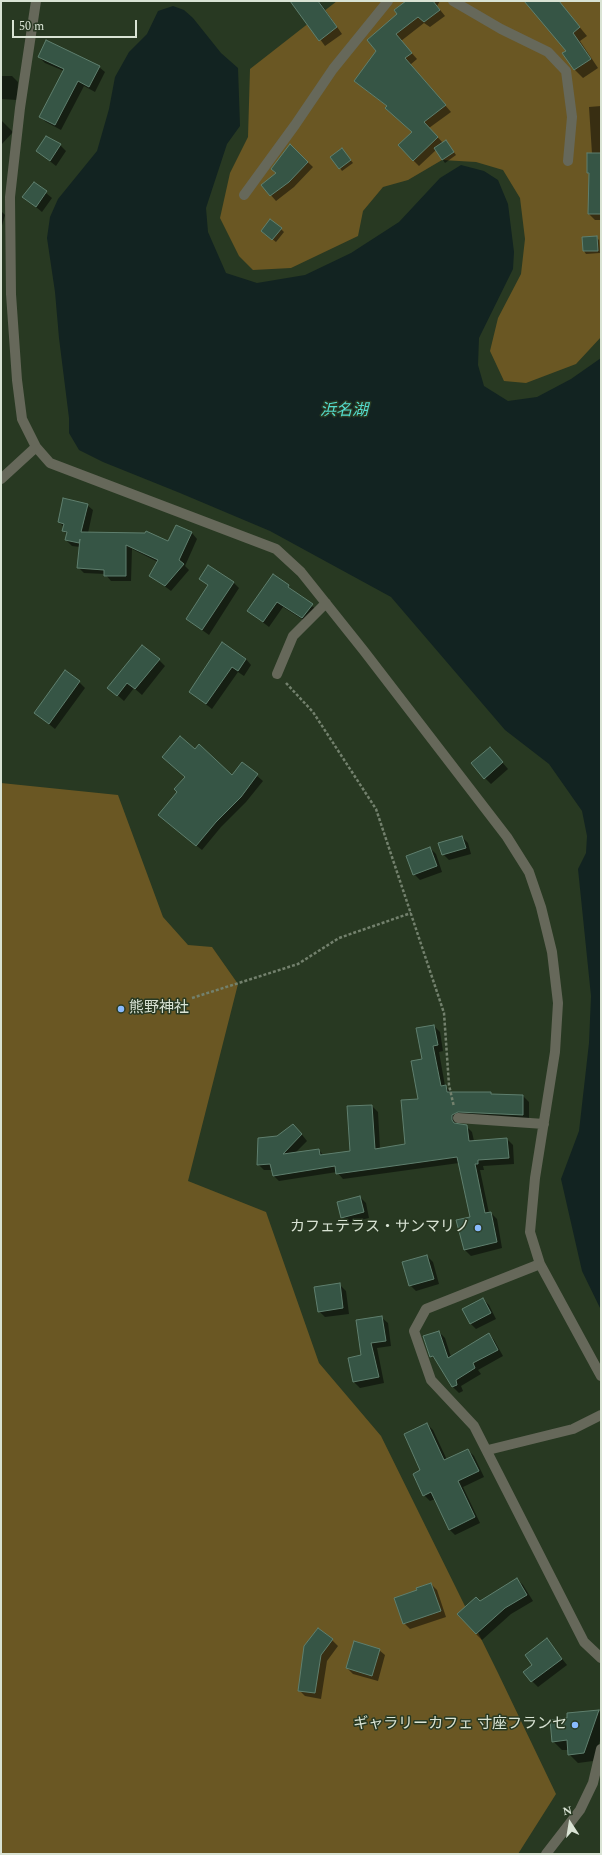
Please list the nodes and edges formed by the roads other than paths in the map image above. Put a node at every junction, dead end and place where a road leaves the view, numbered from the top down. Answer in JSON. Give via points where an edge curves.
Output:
{"nodes":[{"id":1,"x":36,"y":1,"type":"edge"},
{"id":2,"x":388,"y":1,"type":"edge"},
{"id":3,"x":454,"y":1,"type":"edge"},
{"id":4,"x":568,"y":161,"type":"dead end"},
{"id":5,"x":5,"y":194,"type":"edge"},
{"id":6,"x":244,"y":195,"type":"dead end"},
{"id":7,"x":36,"y":447,"type":"junction"},
{"id":8,"x":1,"y":479,"type":"edge"},
{"id":9,"x":326,"y":603,"type":"junction"},
{"id":10,"x":277,"y":674,"type":"road end"},
{"id":11,"x":458,"y":1118,"type":"road end"},
{"id":12,"x":544,"y":1124,"type":"junction"},
{"id":13,"x":540,"y":1264,"type":"junction"},
{"id":14,"x":601,"y":1376,"type":"edge"},
{"id":15,"x":601,"y":1415,"type":"edge"},
{"id":16,"x":488,"y":1450,"type":"junction"},
{"id":17,"x":601,"y":1658,"type":"edge"},
{"id":18,"x":601,"y":1749,"type":"edge"},
{"id":19,"x":546,"y":1854,"type":"edge"}],
"edges":[{"from":1,"to":5,"type":"street"},
{"from":2,"to":6,"type":"street","via":[[333,69]]},
{"from":3,"to":4,"type":"street","via":[[501,29],[548,52],[566,71],[572,117]]},
{"from":5,"to":7,"type":"street","via":[[17,380],[22,419]]},
{"from":7,"to":8,"type":"street"},
{"from":7,"to":9,"type":"street","via":[[50,463],[276,549],[301,572]]},
{"from":9,"to":10,"type":"street","via":[[293,636]]},
{"from":9,"to":12,"type":"street","via":[[507,837],[529,872],[552,952],[558,1004],[555,1052]]},
{"from":11,"to":12,"type":"street"},
{"from":12,"to":13,"type":"street","via":[[530,1232]]},
{"from":13,"to":14,"type":"street"},
{"from":13,"to":16,"type":"street","via":[[426,1308],[414,1331],[431,1380],[474,1426]]},
{"from":15,"to":16,"type":"street","via":[[574,1428]]},
{"from":16,"to":17,"type":"street","via":[[584,1642]]},
{"from":18,"to":19,"type":"street","via":[[593,1783],[580,1810]]}]}
